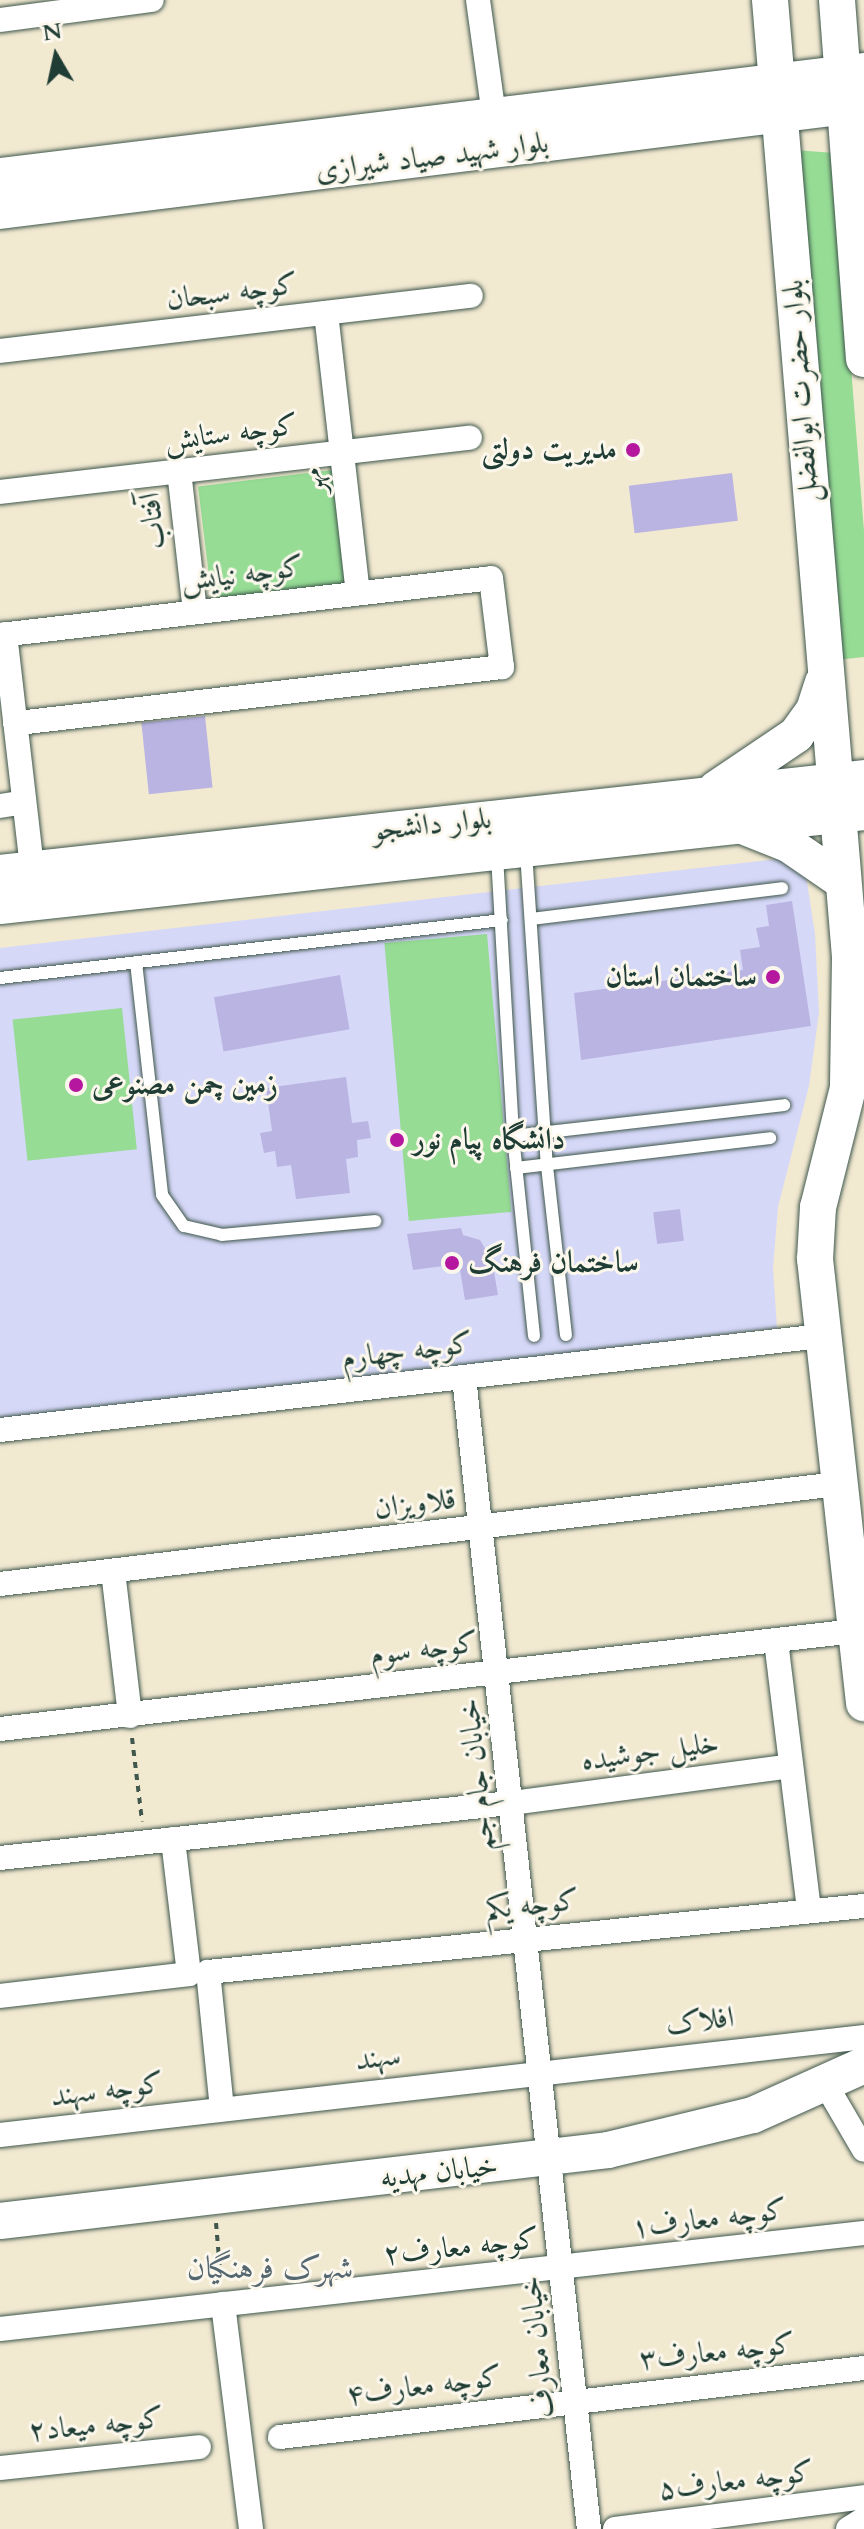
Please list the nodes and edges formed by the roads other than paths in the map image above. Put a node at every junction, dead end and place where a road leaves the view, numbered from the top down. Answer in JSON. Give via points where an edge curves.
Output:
{"nodes":[{"id":1,"x":152,"y":0,"type":"edge"},
{"id":2,"x":478,"y":0,"type":"edge"},
{"id":3,"x":770,"y":0,"type":"edge"},
{"id":4,"x":837,"y":0,"type":"edge"},
{"id":5,"x":0,"y":20,"type":"edge"},
{"id":6,"x":853,"y":89,"type":"edge"},
{"id":7,"x":778,"y":98,"type":"junction"},
{"id":8,"x":494,"y":116,"type":"junction"},
{"id":9,"x":0,"y":176,"type":"edge"},
{"id":10,"x":0,"y":211,"type":"edge"},
{"id":11,"x":471,"y":296,"type":"dead end"},
{"id":12,"x":326,"y":313,"type":"junction"},
{"id":13,"x":0,"y":351,"type":"edge"},
{"id":14,"x":864,"y":359,"type":"edge"},
{"id":15,"x":470,"y":438,"type":"dead end"},
{"id":16,"x":342,"y":452,"type":"junction"},
{"id":17,"x":179,"y":471,"type":"junction"},
{"id":18,"x":0,"y":492,"type":"edge"},
{"id":19,"x":358,"y":593,"type":"junction"},
{"id":20,"x":195,"y":612,"type":"junction"},
{"id":21,"x":2,"y":634,"type":"edge"},
{"id":22,"x":824,"y":680,"type":"junction"},
{"id":23,"x":15,"y":723,"type":"junction"},
{"id":24,"x":706,"y":795,"type":"junction"},
{"id":25,"x":849,"y":796,"type":"edge"},
{"id":26,"x":12,"y":804,"type":"edge"},
{"id":27,"x":740,"y":826,"type":"junction"},
{"id":28,"x":511,"y":851,"type":"junction"},
{"id":29,"x":16,"y":871,"type":"edge"},
{"id":30,"x":842,"y":881,"type":"junction"},
{"id":31,"x":782,"y":888,"type":"dead end"},
{"id":32,"x":0,"y":906,"type":"edge"},
{"id":33,"x":531,"y":919,"type":"junction"},
{"id":34,"x":502,"y":920,"type":"junction"},
{"id":35,"x":136,"y":962,"type":"junction"},
{"id":36,"x":0,"y":978,"type":"edge"},
{"id":37,"x":784,"y":1105,"type":"dead end"},
{"id":38,"x":549,"y":1132,"type":"junction"},
{"id":39,"x":513,"y":1136,"type":"junction"},
{"id":40,"x":770,"y":1138,"type":"dead end"},
{"id":41,"x":547,"y":1166,"type":"junction"},
{"id":42,"x":516,"y":1168,"type":"junction"},
{"id":43,"x":375,"y":1221,"type":"dead end"},
{"id":44,"x":566,"y":1335,"type":"dead end"},
{"id":45,"x":534,"y":1336,"type":"dead end"},
{"id":46,"x":821,"y":1336,"type":"junction"},
{"id":47,"x":464,"y":1377,"type":"junction"},
{"id":48,"x":0,"y":1430,"type":"edge"},
{"id":49,"x":837,"y":1484,"type":"junction"},
{"id":50,"x":481,"y":1529,"type":"junction"},
{"id":51,"x":113,"y":1571,"type":"junction"},
{"id":52,"x":0,"y":1584,"type":"edge"},
{"id":53,"x":855,"y":1631,"type":"junction"},
{"id":54,"x":776,"y":1641,"type":"junction"},
{"id":55,"x":497,"y":1673,"type":"junction"},
{"id":56,"x":864,"y":1703,"type":"edge"},
{"id":57,"x":130,"y":1716,"type":"junction"},
{"id":58,"x":0,"y":1729,"type":"edge"},
{"id":59,"x":791,"y":1766,"type":"junction"},
{"id":60,"x":515,"y":1803,"type":"junction"},
{"id":61,"x":173,"y":1839,"type":"junction"},
{"id":62,"x":0,"y":1858,"type":"edge"},
{"id":63,"x":864,"y":1906,"type":"edge"},
{"id":64,"x":809,"y":1910,"type":"junction"},
{"id":65,"x":527,"y":1937,"type":"junction"},
{"id":66,"x":198,"y":1973,"type":"junction"},
{"id":67,"x":0,"y":1996,"type":"edge"},
{"id":68,"x":864,"y":2037,"type":"edge"},
{"id":69,"x":864,"y":2065,"type":"edge"},
{"id":70,"x":542,"y":2070,"type":"junction"},
{"id":71,"x":826,"y":2085,"type":"junction"},
{"id":72,"x":222,"y":2109,"type":"junction"},
{"id":73,"x":0,"y":2135,"type":"edge"},
{"id":74,"x":864,"y":2150,"type":"edge"},
{"id":75,"x":551,"y":2159,"type":"junction"},
{"id":76,"x":0,"y":2221,"type":"edge"},
{"id":77,"x":864,"y":2233,"type":"edge"},
{"id":78,"x":562,"y":2269,"type":"junction"},
{"id":79,"x":223,"y":2304,"type":"junction"},
{"id":80,"x":0,"y":2329,"type":"edge"},
{"id":81,"x":864,"y":2368,"type":"edge"},
{"id":82,"x":576,"y":2399,"type":"junction"},
{"id":83,"x":280,"y":2437,"type":"dead end"},
{"id":84,"x":199,"y":2447,"type":"dead end"},
{"id":85,"x":0,"y":2468,"type":"edge"},
{"id":86,"x":864,"y":2497,"type":"edge"},
{"id":87,"x":864,"y":2519,"type":"edge"},
{"id":88,"x":251,"y":2529,"type":"edge"},
{"id":89,"x":589,"y":2529,"type":"edge"},
{"id":90,"x":615,"y":2529,"type":"edge"},
{"id":91,"x":848,"y":2529,"type":"edge"}],
"edges":[{"from":1,"to":5,"type":"street"},
{"from":2,"to":8,"type":"street"},
{"from":3,"to":7,"type":"main road","name":"بلوار حضرت ابوالفضل"},
{"from":4,"to":6,"type":"main road"},
{"from":6,"to":7,"type":"main road","name":"بلوار شهید صیاد شیرازی"},
{"from":6,"to":14,"type":"main road"},
{"from":7,"to":8,"type":"main road","name":"بلوار شهید صیاد شیرازی"},
{"from":7,"to":10,"type":"main road","name":"بلوار شهید صیاد شیرازی"},
{"from":7,"to":22,"type":"main road","name":"بلوار حضرت ابوالفضل"},
{"from":8,"to":9,"type":"main road","name":"بلوار شهید صیاد شیرازی"},
{"from":11,"to":12,"type":"street","name":"کوچه سبحان"},
{"from":12,"to":13,"type":"street","name":"کوچه سبحان"},
{"from":12,"to":16,"type":"street","name":"مهر"},
{"from":15,"to":16,"type":"street","name":"کوچه ستایش"},
{"from":16,"to":17,"type":"street","name":"کوچه ستایش"},
{"from":16,"to":19,"type":"street","name":"مهر"},
{"from":17,"to":18,"type":"street","name":"کوچه ستایش"},
{"from":17,"to":20,"type":"street","name":"آفتاب"},
{"from":19,"to":20,"type":"street","name":"كوچه نيايش"},
{"from":19,"to":23,"type":"street","name":"كوچه نيايش","via":[[491,578],[502,667]]},
{"from":20,"to":21,"type":"street","name":"كوچه نيايش"},
{"from":21,"to":23,"type":"street"},
{"from":22,"to":24,"type":"main road","via":[[814,710],[796,735]]},
{"from":22,"to":25,"type":"main road","name":"بلوار حضرت ابوالفضل"},
{"from":23,"to":26,"type":"street"},
{"from":24,"to":25,"type":"main road","name":"بلوار دانشجو"},
{"from":24,"to":29,"type":"main road","name":"بلوار دانشجو"},
{"from":25,"to":27,"type":"main road","name":"بلوار دانشجو"},
{"from":25,"to":30,"type":"main road","name":"بلوار حضرت ابوالفضل"},
{"from":26,"to":29,"type":"street"},
{"from":27,"to":28,"type":"main road","name":"بلوار دانشجو"},
{"from":27,"to":30,"type":"main road","via":[[788,844]]},
{"from":28,"to":32,"type":"main road","name":"بلوار دانشجو"},
{"from":28,"to":33,"type":"lane"},
{"from":28,"to":34,"type":"lane"},
{"from":30,"to":46,"type":"main road","name":"بلوار حضرت ابوالفضل","via":[[850,957],[848,1088],[818,1207]]},
{"from":31,"to":33,"type":"lane"},
{"from":33,"to":38,"type":"lane"},
{"from":34,"to":35,"type":"lane"},
{"from":34,"to":39,"type":"lane"},
{"from":35,"to":36,"type":"lane"},
{"from":35,"to":43,"type":"lane","via":[[162,1195],[184,1226],[222,1235]]},
{"from":37,"to":38,"type":"lane"},
{"from":38,"to":39,"type":"lane"},
{"from":38,"to":41,"type":"lane"},
{"from":39,"to":42,"type":"lane"},
{"from":40,"to":41,"type":"lane"},
{"from":41,"to":42,"type":"lane"},
{"from":41,"to":44,"type":"lane"},
{"from":42,"to":45,"type":"lane"},
{"from":46,"to":47,"type":"street","name":"کوچه چهارم"},
{"from":46,"to":49,"type":"main road","name":"بلوار حضرت ابوالفضل"},
{"from":47,"to":48,"type":"street","name":"کوچه چهارم"},
{"from":47,"to":50,"type":"street","name":"خیابان جام جم"},
{"from":49,"to":50,"type":"street","name":"قلاویزان"},
{"from":49,"to":53,"type":"main road","name":"بلوار حضرت ابوالفضل"},
{"from":50,"to":51,"type":"street","name":"قلاویزان"},
{"from":50,"to":55,"type":"street","name":"خیابان جام جم"},
{"from":51,"to":52,"type":"street","name":"قلاویزان"},
{"from":51,"to":57,"type":"street"},
{"from":53,"to":54,"type":"street","name":"کوچه سوم"},
{"from":53,"to":56,"type":"main road","name":"بلوار حضرت ابوالفضل"},
{"from":54,"to":55,"type":"street","name":"کوچه سوم"},
{"from":54,"to":59,"type":"street"},
{"from":55,"to":57,"type":"street","name":"کوچه سوم"},
{"from":55,"to":60,"type":"street","name":"خیابان جام جم"},
{"from":57,"to":58,"type":"street","name":"کوچه سوم"},
{"from":59,"to":60,"type":"street","name":"خلیل جوشیده"},
{"from":59,"to":64,"type":"street"},
{"from":60,"to":61,"type":"street","name":"خلیل جوشیده"},
{"from":60,"to":65,"type":"street","name":"خیابان جام جم"},
{"from":61,"to":62,"type":"street","name":"خلیل جوشیده"},
{"from":61,"to":66,"type":"street"},
{"from":63,"to":64,"type":"street","name":"کوچه یکم"},
{"from":64,"to":65,"type":"street","name":"کوچه یکم"},
{"from":65,"to":66,"type":"street","name":"کوچه یکم"},
{"from":65,"to":70,"type":"street","name":"خیابان جام جم"},
{"from":66,"to":67,"type":"street","name":"کوچه یکم"},
{"from":66,"to":72,"type":"street"},
{"from":68,"to":70,"type":"street","name":"افلاک"},
{"from":69,"to":71,"type":"main road","name":"خیابان مهدیه"},
{"from":70,"to":72,"type":"street","name":"سهند"},
{"from":70,"to":75,"type":"street","name":"خیابان معارف"},
{"from":71,"to":74,"type":"street"},
{"from":71,"to":75,"type":"main road","name":"خیابان مهدیه","via":[[697,2131]]},
{"from":72,"to":73,"type":"street","name":"کوچه سهند"},
{"from":75,"to":76,"type":"main road","name":"خیابان مهدیه"},
{"from":75,"to":78,"type":"street","name":"خیابان معارف"},
{"from":77,"to":78,"type":"street","name":"کوچه معارف۱"},
{"from":78,"to":79,"type":"street","name":"کوچه معارف۲"},
{"from":78,"to":82,"type":"street","name":"خیابان معارف"},
{"from":79,"to":80,"type":"street","name":"کوچه معارف۲"},
{"from":79,"to":88,"type":"street"},
{"from":81,"to":82,"type":"street","name":"کوچه معارف۳"},
{"from":82,"to":83,"type":"street","name":"کوچه معارف۴"},
{"from":82,"to":89,"type":"street","name":"خیابان معارف"},
{"from":84,"to":85,"type":"street","name":"کوچه میعاد۲"},
{"from":86,"to":90,"type":"street","name":"کوچه معارف۵"},
{"from":87,"to":91,"type":"street"}]}
